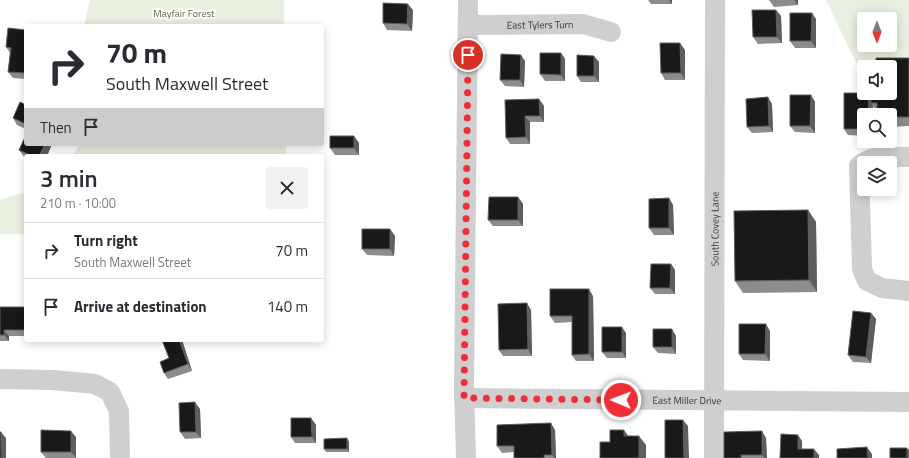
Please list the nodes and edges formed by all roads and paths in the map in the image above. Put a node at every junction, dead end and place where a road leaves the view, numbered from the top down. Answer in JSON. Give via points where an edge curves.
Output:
{"nodes":[{"id":1,"x":468,"y":0,"type":"edge"},
{"id":2,"x":715,"y":0,"type":"edge"},
{"id":3,"x":468,"y":25,"type":"junction"},
{"id":4,"x":611,"y":32,"type":"dead end"},
{"id":5,"x":909,"y":157,"type":"edge"},
{"id":6,"x":909,"y":291,"type":"edge"},
{"id":7,"x":0,"y":379,"type":"edge"},
{"id":8,"x":464,"y":398,"type":"junction"},
{"id":9,"x":715,"y":401,"type":"junction"},
{"id":10,"x":909,"y":402,"type":"edge"},
{"id":11,"x":120,"y":458,"type":"edge"},
{"id":12,"x":466,"y":458,"type":"edge"},
{"id":13,"x":714,"y":458,"type":"edge"}],
"edges":[{"from":1,"to":3,"type":"street"},
{"from":2,"to":9,"type":"street","name":"South Covey Lane"},
{"from":3,"to":4,"type":"street","name":"East Tylers Turn","via":[[583,24]]},
{"from":3,"to":8,"type":"street"},
{"from":5,"to":6,"type":"street","via":[[878,156],[868,158],[859,166],[862,269],[867,281],[882,288]]},
{"from":7,"to":11,"type":"street","via":[[95,384],[110,392],[119,411]]},
{"from":8,"to":9,"type":"street","name":"East Miller Drive"},
{"from":8,"to":12,"type":"street"},
{"from":9,"to":10,"type":"street","name":"East Miller Drive"},
{"from":9,"to":13,"type":"street","name":"South Covey Lane"}]}
